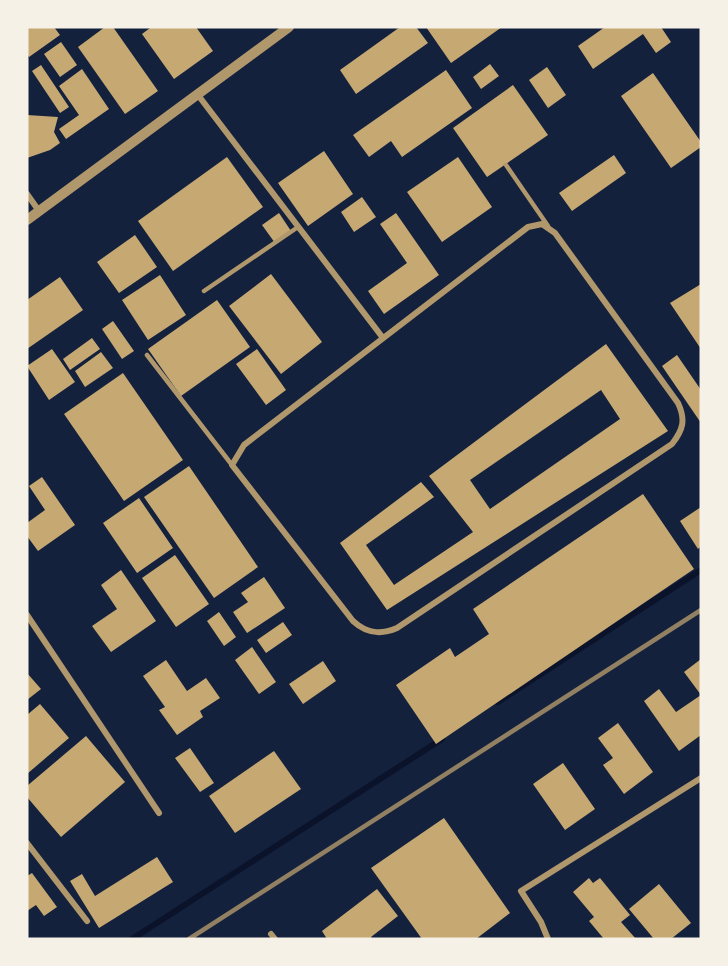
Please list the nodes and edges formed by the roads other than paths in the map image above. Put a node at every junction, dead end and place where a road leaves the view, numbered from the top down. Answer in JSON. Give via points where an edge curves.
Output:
{"nodes":[{"id":1,"x":289,"y":27,"type":"edge"},
{"id":2,"x":198,"y":95,"type":"junction"},
{"id":3,"x":506,"y":165,"type":"dead end"},
{"id":4,"x":27,"y":194,"type":"edge"},
{"id":5,"x":39,"y":211,"type":"junction"},
{"id":6,"x":27,"y":220,"type":"edge"},
{"id":7,"x":548,"y":226,"type":"junction"},
{"id":8,"x":298,"y":227,"type":"junction"},
{"id":9,"x":204,"y":291,"type":"dead end"},
{"id":10,"x":382,"y":338,"type":"junction"},
{"id":11,"x":147,"y":356,"type":"dead end"},
{"id":12,"x":232,"y":465,"type":"junction"},
{"id":13,"x":27,"y":615,"type":"edge"},
{"id":14,"x":701,"y":778,"type":"edge"},
{"id":15,"x":159,"y":813,"type":"dead end"},
{"id":16,"x":27,"y":843,"type":"edge"},
{"id":17,"x":87,"y":921,"type":"dead end"},
{"id":18,"x":548,"y":939,"type":"edge"}],
"edges":[{"from":1,"to":2,"type":"street"},
{"from":2,"to":5,"type":"street"},
{"from":2,"to":8,"type":"street"},
{"from":3,"to":7,"type":"lane"},
{"from":4,"to":5,"type":"street"},
{"from":5,"to":6,"type":"street"},
{"from":7,"to":10,"type":"street","via":[[528,227]]},
{"from":7,"to":12,"type":"street","via":[[678,403],[683,425],[672,444],[387,633],[373,633],[353,621]]},
{"from":8,"to":9,"type":"lane"},
{"from":8,"to":10,"type":"street"},
{"from":10,"to":12,"type":"street","via":[[244,445]]},
{"from":11,"to":12,"type":"lane"},
{"from":13,"to":15,"type":"street"},
{"from":14,"to":18,"type":"street","via":[[521,891]]},
{"from":16,"to":17,"type":"street"}]}
